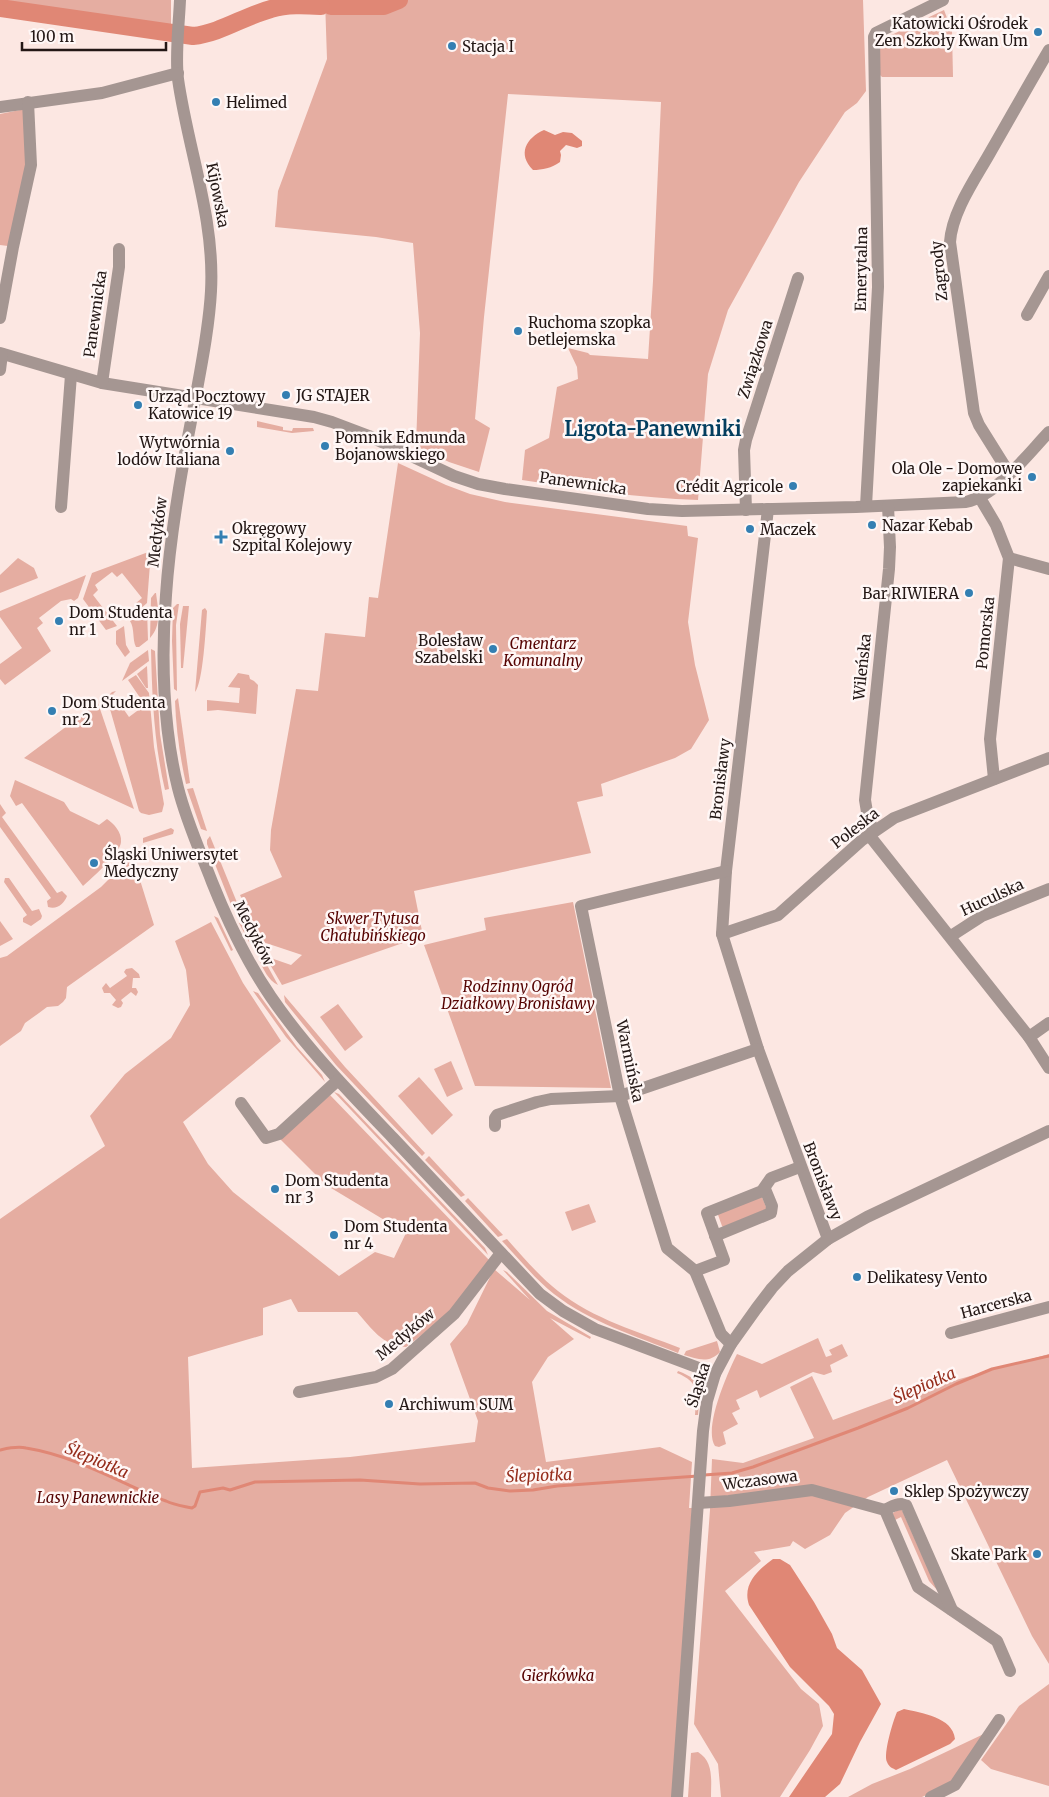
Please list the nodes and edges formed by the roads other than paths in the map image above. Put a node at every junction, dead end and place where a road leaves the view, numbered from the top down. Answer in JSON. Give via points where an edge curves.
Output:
{"nodes":[{"id":1,"x":180,"y":0,"type":"edge"},
{"id":2,"x":944,"y":0,"type":"edge"},
{"id":3,"x":1049,"y":50,"type":"edge"},
{"id":4,"x":178,"y":73,"type":"junction"},
{"id":5,"x":28,"y":102,"type":"junction"},
{"id":6,"x":0,"y":108,"type":"edge"},
{"id":7,"x":119,"y":249,"type":"dead end"},
{"id":8,"x":1049,"y":276,"type":"edge"},
{"id":9,"x":798,"y":278,"type":"dead end"},
{"id":10,"x":1027,"y":315,"type":"dead end"},
{"id":11,"x":0,"y":318,"type":"edge"},
{"id":12,"x":1,"y":354,"type":"edge"},
{"id":13,"x":0,"y":370,"type":"edge"},
{"id":14,"x":71,"y":375,"type":"junction"},
{"id":15,"x":102,"y":383,"type":"junction"},
{"id":16,"x":195,"y":397,"type":"junction"},
{"id":17,"x":1049,"y":432,"type":"edge"},
{"id":18,"x":1009,"y":473,"type":"junction"},
{"id":19,"x":980,"y":498,"type":"junction"},
{"id":20,"x":866,"y":506,"type":"junction"},
{"id":21,"x":888,"y":506,"type":"junction"},
{"id":22,"x":62,"y":508,"type":"dead end"},
{"id":23,"x":768,"y":509,"type":"junction"},
{"id":24,"x":746,"y":510,"type":"junction"},
{"id":25,"x":1009,"y":558,"type":"junction"},
{"id":26,"x":1049,"y":569,"type":"edge"},
{"id":27,"x":1049,"y":758,"type":"edge"},
{"id":28,"x":994,"y":779,"type":"junction"},
{"id":29,"x":871,"y":833,"type":"junction"},
{"id":30,"x":726,"y":871,"type":"junction"},
{"id":31,"x":1049,"y":889,"type":"edge"},
{"id":32,"x":722,"y":934,"type":"junction"},
{"id":33,"x":951,"y":936,"type":"junction"},
{"id":34,"x":1049,"y":1023,"type":"edge"},
{"id":35,"x":1029,"y":1037,"type":"junction"},
{"id":36,"x":758,"y":1049,"type":"junction"},
{"id":37,"x":1049,"y":1068,"type":"edge"},
{"id":38,"x":338,"y":1080,"type":"junction"},
{"id":39,"x":620,"y":1096,"type":"junction"},
{"id":40,"x":241,"y":1104,"type":"dead end"},
{"id":41,"x":495,"y":1126,"type":"dead end"},
{"id":42,"x":1049,"y":1131,"type":"edge"},
{"id":43,"x":800,"y":1167,"type":"junction"},
{"id":44,"x":764,"y":1189,"type":"junction"},
{"id":45,"x":715,"y":1236,"type":"junction"},
{"id":46,"x":828,"y":1239,"type":"junction"},
{"id":47,"x":501,"y":1252,"type":"junction"},
{"id":48,"x":696,"y":1271,"type":"junction"},
{"id":49,"x":1049,"y":1307,"type":"edge"},
{"id":50,"x":951,"y":1333,"type":"dead end"},
{"id":51,"x":731,"y":1344,"type":"junction"},
{"id":52,"x":715,"y":1374,"type":"junction"},
{"id":53,"x":299,"y":1392,"type":"dead end"},
{"id":54,"x":698,"y":1503,"type":"junction"},
{"id":55,"x":884,"y":1510,"type":"junction"},
{"id":56,"x":953,"y":1611,"type":"junction"},
{"id":57,"x":1010,"y":1670,"type":"dead end"},
{"id":58,"x":999,"y":1720,"type":"dead end"},
{"id":59,"x":951,"y":1791,"type":"edge"},
{"id":60,"x":677,"y":1797,"type":"edge"},
{"id":61,"x":931,"y":1797,"type":"edge"}],
"edges":[{"from":1,"to":4,"type":"street","name":"Kijowska"},
{"from":2,"to":20,"type":"street","name":"Emerytalna","via":[[875,35],[878,287]]},
{"from":3,"to":18,"type":"street","name":"Zagrody","via":[[979,172],[951,229],[950,242],[974,413]]},
{"from":4,"to":5,"type":"street","via":[[102,93]]},
{"from":4,"to":16,"type":"street","name":"Kijowska","via":[[211,247],[211,293]]},
{"from":5,"to":6,"type":"street"},
{"from":5,"to":11,"type":"street","via":[[31,165]]},
{"from":7,"to":15,"type":"street","name":"Panewnicka"},
{"from":8,"to":10,"type":"street"},
{"from":9,"to":24,"type":"street","name":"Związkowa","via":[[746,440]]},
{"from":12,"to":13,"type":"street"},
{"from":12,"to":14,"type":"street","name":"Panewnicka"},
{"from":14,"to":15,"type":"street","name":"Panewnicka"},
{"from":14,"to":22,"type":"street"},
{"from":15,"to":16,"type":"street","name":"Panewnicka"},
{"from":16,"to":24,"type":"street","name":"Panewnicka","via":[[332,422],[449,474],[488,486],[648,509]]},
{"from":16,"to":38,"type":"street","name":"Medyków","via":[[177,503],[166,598],[165,670],[174,766],[182,803],[200,852],[254,971],[287,1019]]},
{"from":17,"to":18,"type":"street","name":"Panewnicka"},
{"from":18,"to":19,"type":"street","name":"Panewnicka"},
{"from":19,"to":21,"type":"street","name":"Panewnicka","via":[[960,503]]},
{"from":19,"to":25,"type":"street","name":"Pomorska"},
{"from":20,"to":21,"type":"street","name":"Panewnicka"},
{"from":20,"to":23,"type":"street","name":"Panewnicka"},
{"from":21,"to":29,"type":"street","name":"Wileńska","via":[[889,570],[865,800]]},
{"from":23,"to":24,"type":"street","name":"Panewnicka"},
{"from":23,"to":30,"type":"street","name":"Bronisławy"},
{"from":25,"to":26,"type":"street"},
{"from":25,"to":28,"type":"street","name":"Pomorska","via":[[990,739]]},
{"from":27,"to":28,"type":"street","name":"Poleska"},
{"from":28,"to":29,"type":"street","name":"Poleska","via":[[894,818]]},
{"from":29,"to":32,"type":"street","name":"Poleska","via":[[778,915]]},
{"from":29,"to":33,"type":"street","name":"Wileńska"},
{"from":30,"to":32,"type":"street","name":"Bronisławy"},
{"from":30,"to":39,"type":"street","name":"Warmińska","via":[[581,906]]},
{"from":31,"to":33,"type":"street","name":"Huculska","via":[[982,916]]},
{"from":32,"to":36,"type":"street","name":"Bronisławy"},
{"from":33,"to":35,"type":"street","name":"Wileńska"},
{"from":34,"to":35,"type":"street"},
{"from":35,"to":37,"type":"street","name":"Wileńska"},
{"from":36,"to":39,"type":"street"},
{"from":36,"to":43,"type":"street","name":"Bronisławy"},
{"from":38,"to":40,"type":"street","via":[[279,1134],[266,1138]]},
{"from":38,"to":47,"type":"street","name":"Medyków"},
{"from":39,"to":41,"type":"street","via":[[537,1102],[497,1115]]},
{"from":39,"to":48,"type":"street","name":"Warmińska","via":[[667,1248]]},
{"from":42,"to":46,"type":"street","name":"Śląska","via":[[867,1216]]},
{"from":43,"to":44,"type":"street","via":[[772,1178]]},
{"from":43,"to":46,"type":"street","name":"Bronisławy"},
{"from":44,"to":45,"type":"street","via":[[707,1213]]},
{"from":44,"to":45,"type":"street","via":[[772,1206],[771,1213]]},
{"from":45,"to":48,"type":"street","via":[[724,1260]]},
{"from":46,"to":51,"type":"street","name":"Śląska","via":[[772,1288]]},
{"from":47,"to":52,"type":"street","name":"Medyków","via":[[540,1294],[570,1315],[618,1338]]},
{"from":47,"to":53,"type":"street","name":"Medyków","via":[[454,1314],[392,1369],[376,1377]]},
{"from":48,"to":51,"type":"street","name":"Warmińska","via":[[721,1334]]},
{"from":49,"to":50,"type":"street","name":"Harcerska"},
{"from":51,"to":52,"type":"street","name":"Śląska"},
{"from":52,"to":54,"type":"street","name":"Śląska","via":[[704,1419]]},
{"from":54,"to":55,"type":"street","name":"Wczasowa","via":[[812,1490]]},
{"from":54,"to":60,"type":"street","name":"Śląska"},
{"from":55,"to":56,"type":"street","via":[[918,1587]]},
{"from":55,"to":56,"type":"street","name":"Wczasowa","via":[[902,1503],[906,1505]]},
{"from":56,"to":57,"type":"street","via":[[997,1642]]},
{"from":58,"to":59,"type":"street"},
{"from":59,"to":61,"type":"street"}]}
